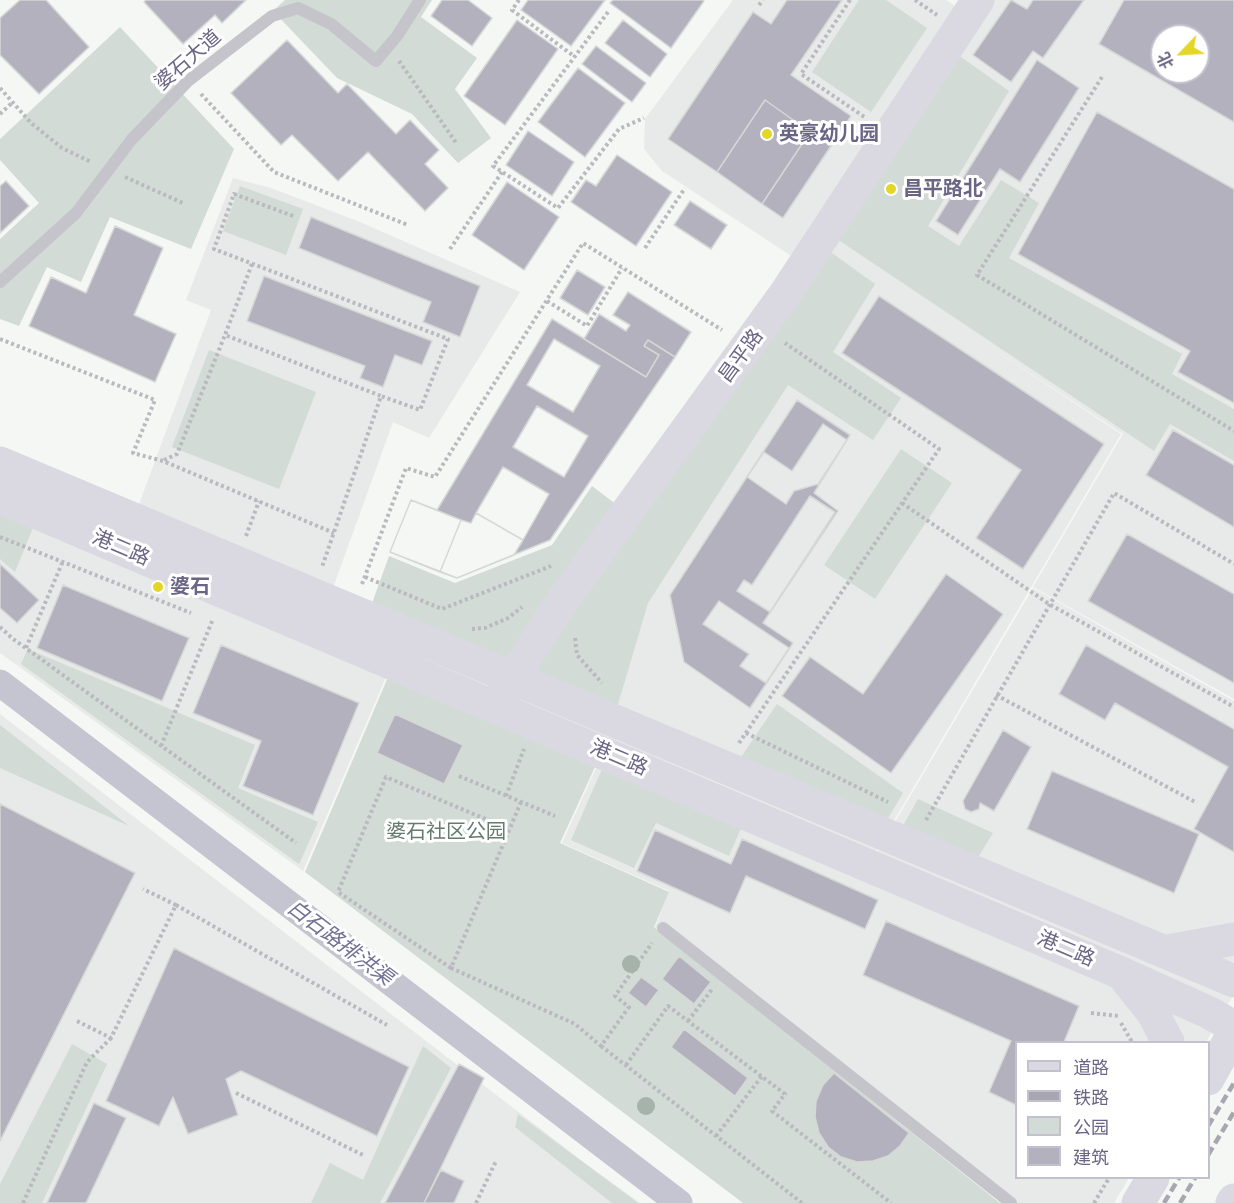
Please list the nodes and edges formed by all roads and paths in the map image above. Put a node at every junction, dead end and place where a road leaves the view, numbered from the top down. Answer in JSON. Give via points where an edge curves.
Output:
{"nodes":[{"id":1,"x":420,"y":0,"type":"edge"},
{"id":2,"x":519,"y":0,"type":"edge"},
{"id":3,"x":763,"y":0,"type":"edge"},
{"id":4,"x":849,"y":0,"type":"edge"},
{"id":5,"x":915,"y":0,"type":"edge"},
{"id":6,"x":978,"y":0,"type":"edge"},
{"id":7,"x":759,"y":5,"type":"dead end"},
{"id":8,"x":609,"y":12,"type":"dead end"},
{"id":9,"x":937,"y":15,"type":"dead end"},
{"id":10,"x":388,"y":46,"type":"junction"},
{"id":11,"x":575,"y":57,"type":"junction"},
{"id":12,"x":1102,"y":77,"type":"dead end"},
{"id":13,"x":188,"y":81,"type":"junction"},
{"id":14,"x":0,"y":88,"type":"edge"},
{"id":15,"x":13,"y":102,"type":"junction"},
{"id":16,"x":0,"y":114,"type":"edge"},
{"id":17,"x":644,"y":118,"type":"dead end"},
{"id":18,"x":869,"y":120,"type":"dead end"},
{"id":19,"x":458,"y":144,"type":"dead end"},
{"id":20,"x":108,"y":170,"type":"junction"},
{"id":21,"x":502,"y":172,"type":"junction"},
{"id":22,"x":685,"y":188,"type":"dead end"},
{"id":23,"x":185,"y":204,"type":"dead end"},
{"id":24,"x":293,"y":216,"type":"dead end"},
{"id":25,"x":408,"y":225,"type":"dead end"},
{"id":26,"x":645,"y":248,"type":"dead end"},
{"id":27,"x":450,"y":249,"type":"dead end"},
{"id":28,"x":252,"y":264,"type":"junction"},
{"id":29,"x":622,"y":268,"type":"junction"},
{"id":30,"x":0,"y":282,"type":"edge"},
{"id":31,"x":547,"y":301,"type":"junction"},
{"id":32,"x":728,"y":324,"type":"dead end"},
{"id":33,"x":761,"y":327,"type":"junction"},
{"id":34,"x":723,"y":331,"type":"junction"},
{"id":35,"x":225,"y":335,"type":"junction"},
{"id":36,"x":0,"y":339,"type":"edge"},
{"id":37,"x":716,"y":340,"type":"dead end"},
{"id":38,"x":381,"y":396,"type":"junction"},
{"id":39,"x":1234,"y":431,"type":"edge"},
{"id":40,"x":163,"y":461,"type":"junction"},
{"id":41,"x":0,"y":463,"type":"edge"},
{"id":42,"x":0,"y":497,"type":"edge"},
{"id":43,"x":259,"y":501,"type":"junction"},
{"id":44,"x":902,"y":503,"type":"junction"},
{"id":45,"x":76,"y":529,"type":"junction"},
{"id":46,"x":334,"y":533,"type":"junction"},
{"id":47,"x":0,"y":537,"type":"edge"},
{"id":48,"x":63,"y":561,"type":"junction"},
{"id":49,"x":236,"y":562,"type":"junction"},
{"id":50,"x":1234,"y":564,"type":"edge"},
{"id":51,"x":549,"y":573,"type":"dead end"},
{"id":52,"x":365,"y":577,"type":"junction"},
{"id":53,"x":313,"y":594,"type":"junction"},
{"id":54,"x":1049,"y":604,"type":"junction"},
{"id":55,"x":524,"y":605,"type":"dead end"},
{"id":56,"x":218,"y":606,"type":"junction"},
{"id":57,"x":352,"y":610,"type":"junction"},
{"id":58,"x":223,"y":625,"type":"dead end"},
{"id":59,"x":0,"y":627,"type":"edge"},
{"id":60,"x":468,"y":629,"type":"dead end"},
{"id":61,"x":26,"y":648,"type":"junction"},
{"id":62,"x":513,"y":678,"type":"junction"},
{"id":63,"x":996,"y":695,"type":"junction"},
{"id":64,"x":495,"y":706,"type":"junction"},
{"id":65,"x":1234,"y":707,"type":"edge"},
{"id":66,"x":534,"y":722,"type":"junction"},
{"id":67,"x":161,"y":746,"type":"junction"},
{"id":68,"x":459,"y":776,"type":"dead end"},
{"id":69,"x":506,"y":796,"type":"junction"},
{"id":70,"x":521,"y":802,"type":"junction"},
{"id":71,"x":1197,"y":803,"type":"dead end"},
{"id":72,"x":894,"y":804,"type":"dead end"},
{"id":73,"x":915,"y":814,"type":"dead end"},
{"id":74,"x":555,"y":816,"type":"dead end"},
{"id":75,"x":926,"y":820,"type":"junction"},
{"id":76,"x":936,"y":824,"type":"dead end"},
{"id":77,"x":509,"y":829,"type":"junction"},
{"id":78,"x":296,"y":843,"type":"dead end"},
{"id":79,"x":143,"y":889,"type":"dead end"},
{"id":80,"x":176,"y":905,"type":"junction"},
{"id":81,"x":663,"y":928,"type":"joint"},
{"id":82,"x":1234,"y":939,"type":"edge"},
{"id":83,"x":1167,"y":951,"type":"junction"},
{"id":84,"x":451,"y":968,"type":"junction"},
{"id":85,"x":1121,"y":973,"type":"junction"},
{"id":86,"x":723,"y":975,"type":"junction"},
{"id":87,"x":1234,"y":981,"type":"edge"},
{"id":88,"x":688,"y":1020,"type":"junction"},
{"id":89,"x":77,"y":1022,"type":"dead end"},
{"id":90,"x":387,"y":1025,"type":"dead end"},
{"id":91,"x":1234,"y":1027,"type":"edge"},
{"id":92,"x":1234,"y":1032,"type":"edge"},
{"id":93,"x":111,"y":1038,"type":"junction"},
{"id":94,"x":1168,"y":1041,"type":"edge"},
{"id":95,"x":601,"y":1046,"type":"junction"},
{"id":96,"x":626,"y":1065,"type":"junction"},
{"id":97,"x":762,"y":1077,"type":"junction"},
{"id":98,"x":1210,"y":1077,"type":"edge"},
{"id":99,"x":236,"y":1093,"type":"dead end"},
{"id":100,"x":717,"y":1136,"type":"junction"},
{"id":101,"x":365,"y":1156,"type":"dead end"},
{"id":102,"x":496,"y":1161,"type":"dead end"},
{"id":103,"x":1108,"y":1179,"type":"edge"},
{"id":104,"x":1152,"y":1179,"type":"edge"},
{"id":105,"x":23,"y":1203,"type":"edge"},
{"id":106,"x":476,"y":1203,"type":"edge"},
{"id":107,"x":802,"y":1203,"type":"edge"},
{"id":108,"x":891,"y":1203,"type":"edge"},
{"id":109,"x":1011,"y":1203,"type":"edge"},
{"id":110,"x":1094,"y":1203,"type":"edge"},
{"id":111,"x":1138,"y":1203,"type":"edge"}],
"edges":[{"from":1,"to":10,"type":"lane"},
{"from":2,"to":11,"type":"path","via":[[512,10]]},
{"from":3,"to":7,"type":"path"},
{"from":4,"to":18,"type":"path","via":[[801,74]]},
{"from":5,"to":9,"type":"path"},
{"from":6,"to":33,"type":"street","name":"昌平路"},
{"from":8,"to":11,"type":"path"},
{"from":10,"to":13,"type":"lane","name":"婆石大道","via":[[375,61],[331,24],[298,8],[272,16]]},
{"from":10,"to":19,"type":"path"},
{"from":11,"to":21,"type":"path","via":[[493,166]]},
{"from":12,"to":39,"type":"path","via":[[977,275]]},
{"from":13,"to":20,"type":"lane","name":"婆石大道","via":[[132,138]]},
{"from":13,"to":25,"type":"path","via":[[274,172]]},
{"from":14,"to":15,"type":"path"},
{"from":15,"to":16,"type":"path"},
{"from":15,"to":20,"type":"path","via":[[62,148]]},
{"from":17,"to":21,"type":"path","via":[[619,129],[558,208]]},
{"from":20,"to":23,"type":"path"},
{"from":20,"to":30,"type":"lane","name":"婆石大道","via":[[76,213]]},
{"from":21,"to":27,"type":"path"},
{"from":22,"to":26,"type":"path"},
{"from":24,"to":28,"type":"path","via":[[234,194],[214,249]]},
{"from":28,"to":35,"type":"path"},
{"from":28,"to":38,"type":"path","via":[[448,339],[420,410]]},
{"from":29,"to":31,"type":"path","via":[[583,243]]},
{"from":29,"to":31,"type":"path","via":[[587,326]]},
{"from":29,"to":34,"type":"path"},
{"from":31,"to":52,"type":"path","via":[[435,477],[406,468]]},
{"from":32,"to":34,"type":"path"},
{"from":33,"to":44,"type":"path","via":[[939,449]]},
{"from":33,"to":62,"type":"street","name":"昌平路","via":[[561,603]]},
{"from":34,"to":37,"type":"path"},
{"from":35,"to":38,"type":"path"},
{"from":35,"to":40,"type":"path","via":[[177,454]]},
{"from":36,"to":40,"type":"path","via":[[155,400],[133,453]]},
{"from":38,"to":46,"type":"path"},
{"from":40,"to":43,"type":"path"},
{"from":41,"to":49,"type":"street","name":"港二路"},
{"from":42,"to":45,"type":"street","name":"港二路"},
{"from":43,"to":46,"type":"path"},
{"from":43,"to":49,"type":"path"},
{"from":44,"to":54,"type":"path"},
{"from":44,"to":72,"type":"path","via":[[746,733]]},
{"from":45,"to":48,"type":"path"},
{"from":45,"to":56,"type":"street","name":"港二路"},
{"from":46,"to":53,"type":"path"},
{"from":47,"to":48,"type":"path"},
{"from":48,"to":56,"type":"path"},
{"from":48,"to":61,"type":"path"},
{"from":49,"to":53,"type":"street","name":"港二路"},
{"from":50,"to":54,"type":"path","via":[[1114,493]]},
{"from":51,"to":52,"type":"path","via":[[554,565],[442,609]]},
{"from":52,"to":57,"type":"path"},
{"from":53,"to":57,"type":"street","name":"港二路"},
{"from":54,"to":63,"type":"path"},
{"from":54,"to":65,"type":"path"},
{"from":55,"to":60,"type":"path","via":[[508,618],[485,628]]},
{"from":56,"to":58,"type":"path"},
{"from":56,"to":64,"type":"street","name":"港二路"},
{"from":56,"to":67,"type":"path"},
{"from":57,"to":62,"type":"street","name":"港二路"},
{"from":59,"to":61,"type":"path"},
{"from":61,"to":67,"type":"path"},
{"from":62,"to":64,"type":"street","name":"昌平路"},
{"from":62,"to":83,"type":"street","name":"港二路"},
{"from":63,"to":71,"type":"path"},
{"from":63,"to":75,"type":"path"},
{"from":64,"to":66,"type":"street","name":"港二路"},
{"from":66,"to":69,"type":"path"},
{"from":66,"to":85,"type":"street","name":"港二路"},
{"from":67,"to":78,"type":"path"},
{"from":68,"to":69,"type":"path"},
{"from":69,"to":70,"type":"path"},
{"from":70,"to":74,"type":"path"},
{"from":70,"to":77,"type":"path"},
{"from":73,"to":75,"type":"path"},
{"from":75,"to":76,"type":"path"},
{"from":77,"to":84,"type":"path"},
{"from":77,"to":84,"type":"path","via":[[386,777],[377,798],[338,892]]},
{"from":79,"to":80,"type":"path"},
{"from":80,"to":90,"type":"path"},
{"from":80,"to":93,"type":"path"},
{"from":81,"to":86,"type":"lane"},
{"from":81,"to":95,"type":"path","via":[[615,996],[629,1007]]},
{"from":82,"to":83,"type":"street"},
{"from":83,"to":87,"type":"street","name":"港二路"},
{"from":84,"to":95,"type":"path","via":[[575,1024]]},
{"from":85,"to":91,"type":"street","name":"港二路","via":[[1210,1012]]},
{"from":85,"to":94,"type":"street","via":[[1153,1012]]},
{"from":86,"to":88,"type":"path"},
{"from":86,"to":109,"type":"lane"},
{"from":88,"to":96,"type":"path","via":[[668,1006]]},
{"from":88,"to":97,"type":"path"},
{"from":89,"to":93,"type":"path"},
{"from":92,"to":98,"type":"street"},
{"from":93,"to":105,"type":"path","via":[[87,1062]]},
{"from":95,"to":96,"type":"path"},
{"from":96,"to":100,"type":"path"},
{"from":97,"to":100,"type":"path"},
{"from":97,"to":108,"type":"path","via":[[785,1094],[772,1111]]},
{"from":99,"to":101,"type":"path"},
{"from":100,"to":107,"type":"path"},
{"from":102,"to":106,"type":"path"},
{"from":103,"to":110,"type":"path"},
{"from":104,"to":111,"type":"street"}]}
